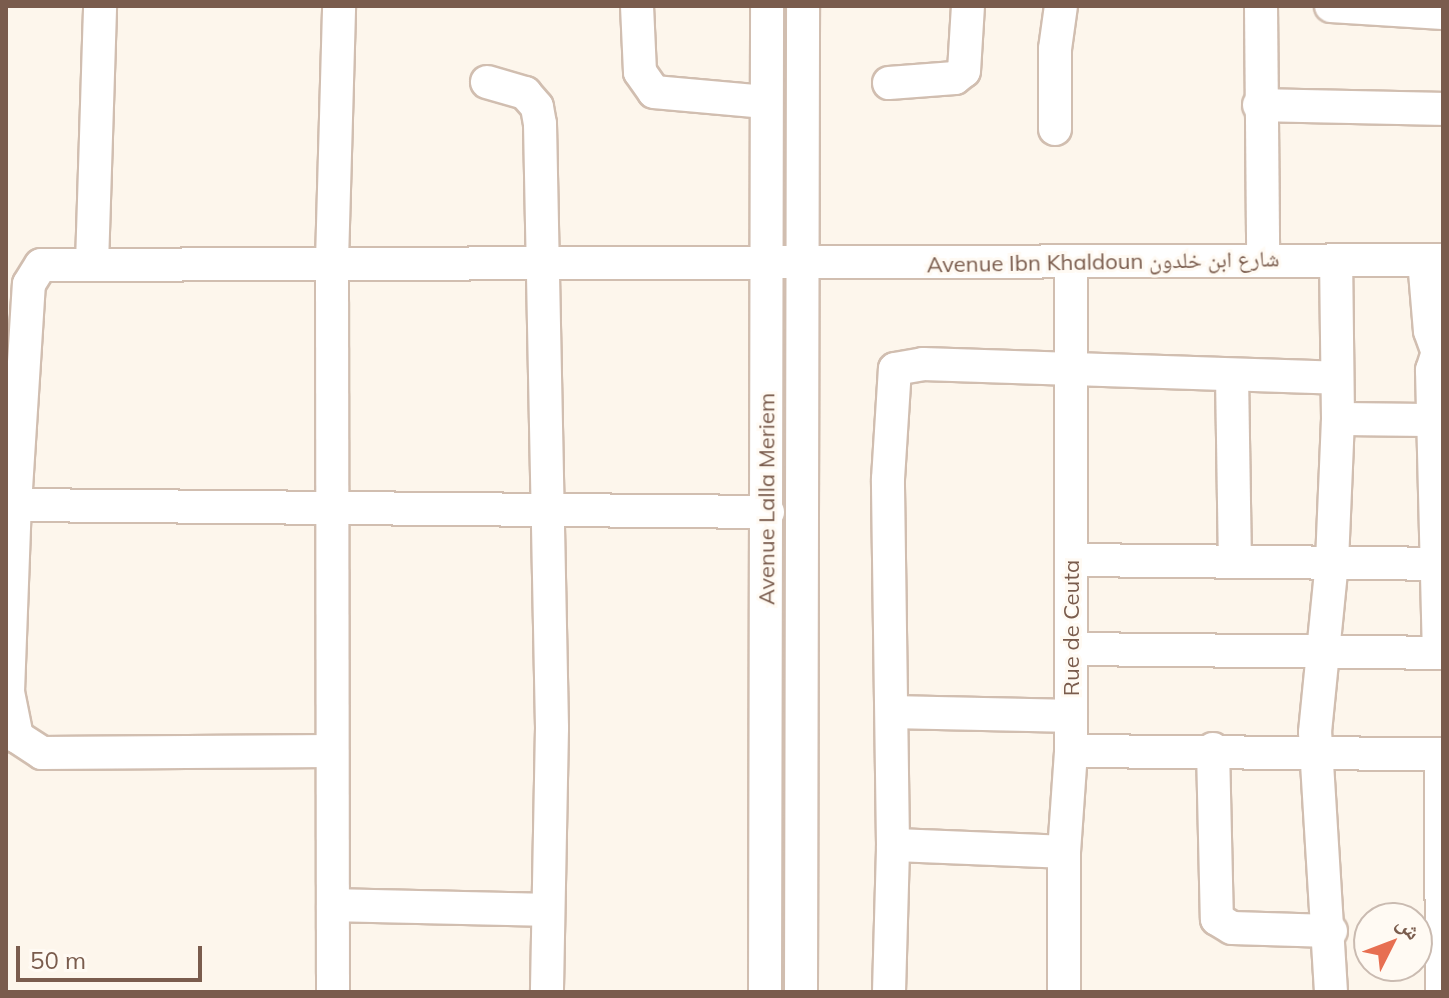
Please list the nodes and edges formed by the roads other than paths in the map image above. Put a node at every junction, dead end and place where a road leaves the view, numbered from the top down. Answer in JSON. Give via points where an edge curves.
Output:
{"nodes":[{"id":1,"x":100,"y":6,"type":"edge"},
{"id":2,"x":339,"y":6,"type":"edge"},
{"id":3,"x":637,"y":6,"type":"edge"},
{"id":4,"x":767,"y":6,"type":"edge"},
{"id":5,"x":803,"y":6,"type":"edge"},
{"id":6,"x":968,"y":6,"type":"edge"},
{"id":7,"x":1061,"y":6,"type":"edge"},
{"id":8,"x":1261,"y":6,"type":"edge"},
{"id":9,"x":1331,"y":6,"type":"edge"},
{"id":10,"x":1443,"y":13,"type":"edge"},
{"id":11,"x":487,"y":82,"type":"dead end"},
{"id":12,"x":889,"y":83,"type":"dead end"},
{"id":13,"x":766,"y":102,"type":"junction"},
{"id":14,"x":1259,"y":105,"type":"junction"},
{"id":15,"x":1443,"y":109,"type":"edge"},
{"id":16,"x":1055,"y":129,"type":"dead end"},
{"id":17,"x":540,"y":259,"type":"junction"},
{"id":18,"x":1263,"y":259,"type":"junction"},
{"id":19,"x":1336,"y":260,"type":"junction"},
{"id":20,"x":1434,"y":260,"type":"edge"},
{"id":21,"x":332,"y":261,"type":"junction"},
{"id":22,"x":803,"y":262,"type":"junction"},
{"id":23,"x":764,"y":263,"type":"junction"},
{"id":24,"x":92,"y":264,"type":"junction"},
{"id":25,"x":1071,"y":264,"type":"junction"},
{"id":26,"x":1440,"y":362,"type":"edge"},
{"id":27,"x":1072,"y":370,"type":"junction"},
{"id":28,"x":1232,"y":375,"type":"junction"},
{"id":29,"x":1337,"y":378,"type":"junction"},
{"id":30,"x":1338,"y":419,"type":"junction"},
{"id":31,"x":1432,"y":420,"type":"junction"},
{"id":32,"x":15,"y":505,"type":"junction"},
{"id":33,"x":336,"y":509,"type":"junction"},
{"id":34,"x":544,"y":509,"type":"junction"},
{"id":35,"x":768,"y":512,"type":"junction"},
{"id":36,"x":1072,"y":560,"type":"junction"},
{"id":37,"x":1235,"y":561,"type":"junction"},
{"id":38,"x":1332,"y":562,"type":"junction"},
{"id":39,"x":1439,"y":564,"type":"edge"},
{"id":40,"x":1071,"y":649,"type":"junction"},
{"id":41,"x":1322,"y":652,"type":"junction"},
{"id":42,"x":1441,"y":653,"type":"edge"},
{"id":43,"x":895,"y":712,"type":"junction"},
{"id":44,"x":1071,"y":716,"type":"junction"},
{"id":45,"x":1213,"y":749,"type":"junction"},
{"id":46,"x":332,"y":751,"type":"junction"},
{"id":47,"x":1071,"y":751,"type":"junction"},
{"id":48,"x":1318,"y":754,"type":"junction"},
{"id":49,"x":1442,"y":754,"type":"edge"},
{"id":50,"x":893,"y":845,"type":"junction"},
{"id":51,"x":1064,"y":852,"type":"junction"},
{"id":52,"x":333,"y":905,"type":"junction"},
{"id":53,"x":548,"y":910,"type":"junction"},
{"id":54,"x":1331,"y":931,"type":"junction"},
{"id":55,"x":333,"y":992,"type":"edge"},
{"id":56,"x":547,"y":992,"type":"edge"},
{"id":57,"x":765,"y":992,"type":"edge"},
{"id":58,"x":801,"y":992,"type":"edge"},
{"id":59,"x":889,"y":992,"type":"edge"},
{"id":60,"x":1064,"y":992,"type":"edge"},
{"id":61,"x":1331,"y":992,"type":"edge"},
{"id":62,"x":1442,"y":992,"type":"edge"}],
"edges":[{"from":1,"to":24,"type":"street"},
{"from":2,"to":21,"type":"street"},
{"from":3,"to":13,"type":"street","via":[[640,72],[654,92]]},
{"from":4,"to":13,"type":"street","name":"Avenue Lalla Meriem"},
{"from":5,"to":22,"type":"street","name":"Avenue Lalla Meriem"},
{"from":6,"to":12,"type":"street","via":[[964,71],[955,78]]},
{"from":7,"to":16,"type":"street"},
{"from":8,"to":14,"type":"street"},
{"from":9,"to":10,"type":"street"},
{"from":11,"to":17,"type":"street","via":[[510,85],[537,107]]},
{"from":13,"to":23,"type":"street","name":"Avenue Lalla Meriem"},
{"from":14,"to":15,"type":"street"},
{"from":14,"to":18,"type":"street"},
{"from":17,"to":21,"type":"street","name":"Avenue Ibn Khaldoun شارع ابن خلدون"},
{"from":17,"to":23,"type":"street","name":"Avenue Ibn Khaldoun شارع ابن خلدون"},
{"from":17,"to":34,"type":"street"},
{"from":18,"to":19,"type":"street","name":"Avenue Ibn Khaldoun شارع ابن خلدون"},
{"from":18,"to":25,"type":"street","name":"Avenue Ibn Khaldoun شارع ابن خلدون"},
{"from":19,"to":20,"type":"street","name":"Avenue Ibn Khaldoun شارع ابن خلدون"},
{"from":19,"to":29,"type":"street"},
{"from":20,"to":26,"type":"street"},
{"from":21,"to":24,"type":"street","name":"Avenue Ibn Khaldoun شارع ابن خلدون"},
{"from":21,"to":33,"type":"street"},
{"from":22,"to":23,"type":"street","name":"Avenue Ibn Khaldoun شارع ابن خلدون"},
{"from":22,"to":25,"type":"street","name":"Avenue Ibn Khaldoun شارع ابن خلدون"},
{"from":22,"to":58,"type":"street","name":"Avenue Lalla Meriem"},
{"from":23,"to":35,"type":"street","name":"Avenue Lalla Meriem"},
{"from":24,"to":32,"type":"street","name":"Avenue Ibn Khaldoun شارع ابن خلدون","via":[[50,263],[31,276]]},
{"from":25,"to":27,"type":"street","name":"Rue de Ceuta"},
{"from":26,"to":31,"type":"street"},
{"from":27,"to":28,"type":"street"},
{"from":27,"to":36,"type":"street","name":"Rue de Ceuta"},
{"from":27,"to":43,"type":"street","via":[[923,364],[895,369],[888,479]]},
{"from":28,"to":29,"type":"street"},
{"from":28,"to":37,"type":"street"},
{"from":29,"to":30,"type":"street"},
{"from":30,"to":31,"type":"street"},
{"from":30,"to":38,"type":"street"},
{"from":31,"to":39,"type":"street"},
{"from":32,"to":33,"type":"street"},
{"from":32,"to":46,"type":"street","via":[[8,692],[13,729],[28,747],[42,753]]},
{"from":33,"to":34,"type":"street"},
{"from":33,"to":46,"type":"street"},
{"from":34,"to":35,"type":"street"},
{"from":34,"to":53,"type":"street","via":[[552,728]]},
{"from":35,"to":57,"type":"street","name":"Avenue Lalla Meriem"},
{"from":36,"to":37,"type":"street"},
{"from":36,"to":40,"type":"street","name":"Rue de Ceuta"},
{"from":37,"to":38,"type":"street"},
{"from":38,"to":39,"type":"street"},
{"from":38,"to":41,"type":"street"},
{"from":39,"to":42,"type":"street"},
{"from":40,"to":41,"type":"street"},
{"from":40,"to":44,"type":"street","name":"Rue de Ceuta"},
{"from":41,"to":42,"type":"street"},
{"from":41,"to":48,"type":"street"},
{"from":43,"to":44,"type":"street"},
{"from":43,"to":50,"type":"street"},
{"from":44,"to":47,"type":"street","name":"Rue de Ceuta"},
{"from":45,"to":47,"type":"street"},
{"from":45,"to":48,"type":"street"},
{"from":45,"to":54,"type":"street","via":[[1217,919],[1232,928]]},
{"from":46,"to":52,"type":"street"},
{"from":47,"to":51,"type":"street","name":"Rue de Ceuta"},
{"from":48,"to":49,"type":"street"},
{"from":48,"to":54,"type":"street"},
{"from":49,"to":62,"type":"street"},
{"from":50,"to":51,"type":"street"},
{"from":50,"to":59,"type":"street"},
{"from":51,"to":60,"type":"street","name":"Rue de Ceuta"},
{"from":52,"to":53,"type":"street"},
{"from":52,"to":55,"type":"street"},
{"from":53,"to":56,"type":"street"},
{"from":54,"to":61,"type":"street"}]}
